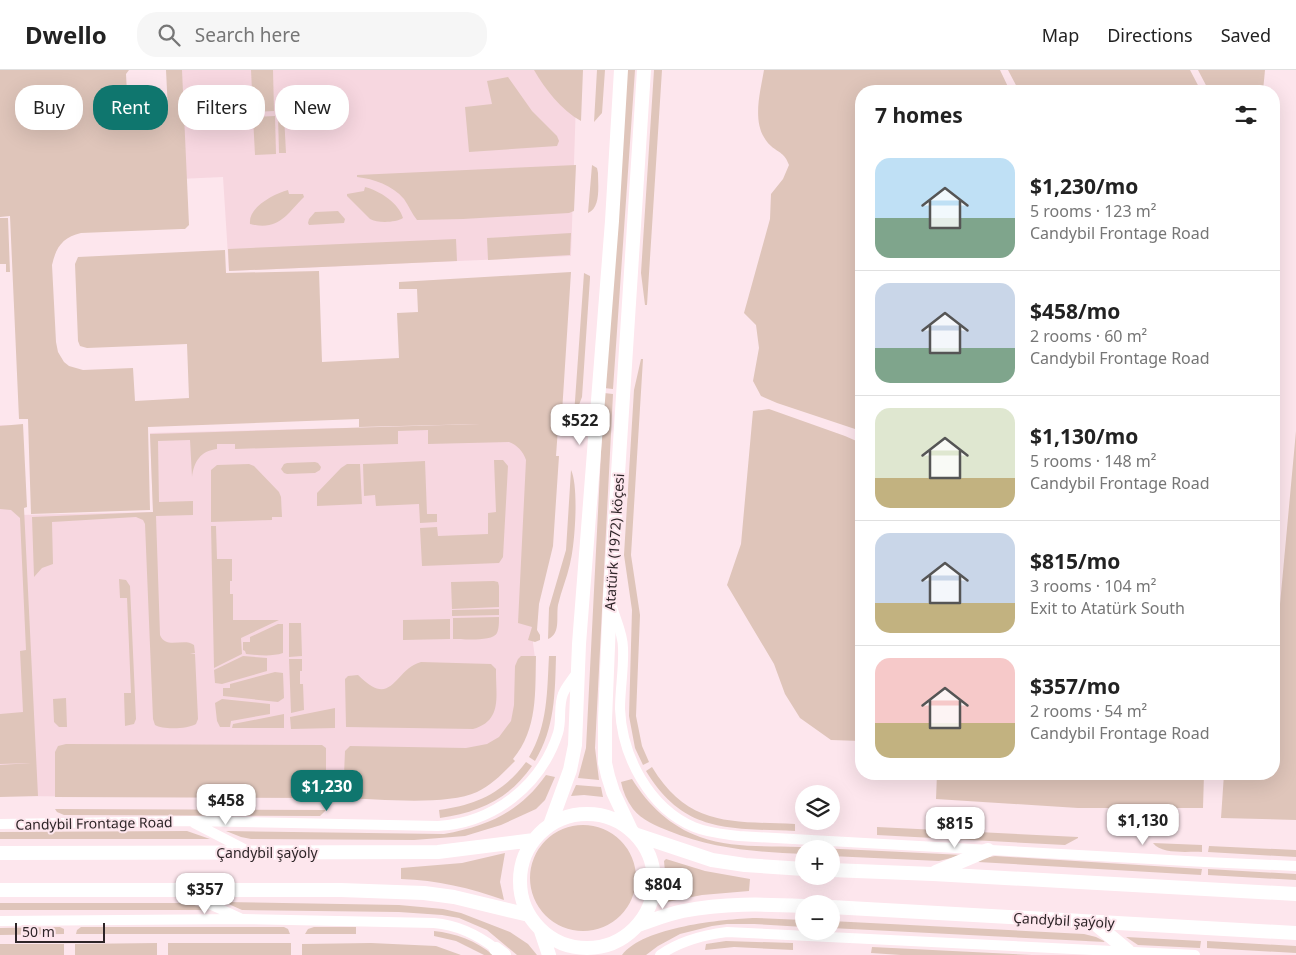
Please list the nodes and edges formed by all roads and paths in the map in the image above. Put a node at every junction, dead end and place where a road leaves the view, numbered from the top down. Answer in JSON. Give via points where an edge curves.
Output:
{"nodes":[{"id":1,"x":621,"y":70,"type":"edge"},
{"id":2,"x":644,"y":70,"type":"edge"},
{"id":3,"x":610,"y":598,"type":"junction"},
{"id":4,"x":578,"y":671,"type":"junction"},
{"id":5,"x":191,"y":821,"type":"junction"},
{"id":6,"x":0,"y":824,"type":"edge"},
{"id":7,"x":550,"y":825,"type":"junction"},
{"id":8,"x":634,"y":833,"type":"junction"},
{"id":9,"x":534,"y":840,"type":"junction"},
{"id":10,"x":988,"y":850,"type":"junction"},
{"id":11,"x":251,"y":852,"type":"junction"},
{"id":12,"x":0,"y":853,"type":"edge"},
{"id":13,"x":1296,"y":866,"type":"edge"},
{"id":14,"x":795,"y":868,"type":"edge"},
{"id":15,"x":840,"y":870,"type":"edge"},
{"id":16,"x":933,"y":874,"type":"junction"},
{"id":17,"x":178,"y":889,"type":"junction"},
{"id":18,"x":0,"y":890,"type":"edge"},
{"id":19,"x":1296,"y":894,"type":"edge"},
{"id":20,"x":795,"y":906,"type":"edge"},
{"id":21,"x":840,"y":908,"type":"edge"},
{"id":22,"x":528,"y":915,"type":"junction"},
{"id":23,"x":242,"y":919,"type":"junction"},
{"id":24,"x":0,"y":921,"type":"edge"},
{"id":25,"x":1092,"y":922,"type":"junction"},
{"id":26,"x":638,"y":925,"type":"junction"},
{"id":27,"x":541,"y":931,"type":"junction"},
{"id":28,"x":1296,"y":933,"type":"edge"},
{"id":29,"x":609,"y":950,"type":"edge"},
{"id":30,"x":1128,"y":951,"type":"junction"},
{"id":31,"x":500,"y":952,"type":"edge"},
{"id":32,"x":549,"y":955,"type":"edge"},
{"id":33,"x":660,"y":955,"type":"edge"},
{"id":34,"x":1195,"y":955,"type":"edge"}],
"edges":[{"from":1,"to":4,"type":"main road","name":"Atatürk (1972) köçesi"},
{"from":2,"to":3,"type":"main road","name":"Atatürk (1972) köçesi"},
{"from":3,"to":8,"type":"main road","name":"Atatürk (1972) köçesi","via":[[605,763],[613,792]]},
{"from":3,"to":10,"type":"street","via":[[623,646],[620,709],[630,758],[662,806],[685,823],[706,831],[739,836]]},
{"from":4,"to":5,"type":"street","name":"Candybil Frontage Road","via":[[562,695],[556,739],[534,778],[506,803],[476,819],[438,826]]},
{"from":4,"to":7,"type":"main road","name":"Atatürk (1972) köçesi","via":[[573,760]]},
{"from":5,"to":6,"type":"street","name":"Candybil Frontage Road"},
{"from":5,"to":11,"type":"street"},
{"from":7,"to":8,"type":"main road","via":[[566,817],[600,815],[617,821]]},
{"from":7,"to":9,"type":"main road"},
{"from":8,"to":14,"type":"main road","via":[[712,860]]},
{"from":8,"to":26,"type":"main road","via":[[648,852],[654,870],[654,890],[649,909]]},
{"from":9,"to":11,"type":"main road","name":"Çandybil şaýoly","via":[[438,852]]},
{"from":9,"to":22,"type":"main road","via":[[524,858],[520,877],[521,897]]},
{"from":10,"to":13,"type":"street"},
{"from":10,"to":16,"type":"main road"},
{"from":11,"to":12,"type":"main road","name":"Çandybil şaýoly"},
{"from":15,"to":16,"type":"main road"},
{"from":16,"to":19,"type":"main road"},
{"from":17,"to":18,"type":"main road"},
{"from":17,"to":22,"type":"main road","via":[[424,893]]},
{"from":17,"to":23,"type":"street"},
{"from":20,"to":26,"type":"main road","via":[[718,906],[681,911]]},
{"from":21,"to":25,"type":"main road","name":"Çandybil şaýoly"},
{"from":22,"to":27,"type":"main road"},
{"from":23,"to":24,"type":"street"},
{"from":23,"to":31,"type":"street","via":[[445,924],[468,932]]},
{"from":25,"to":28,"type":"main road","name":"Çandybil şaýoly"},
{"from":25,"to":30,"type":"main road"},
{"from":26,"to":29,"type":"main road"},
{"from":27,"to":29,"type":"main road","via":[[556,942]]},
{"from":27,"to":32,"type":"main road"},
{"from":30,"to":33,"type":"street","via":[[727,932],[696,938]]},
{"from":30,"to":34,"type":"street"}]}
